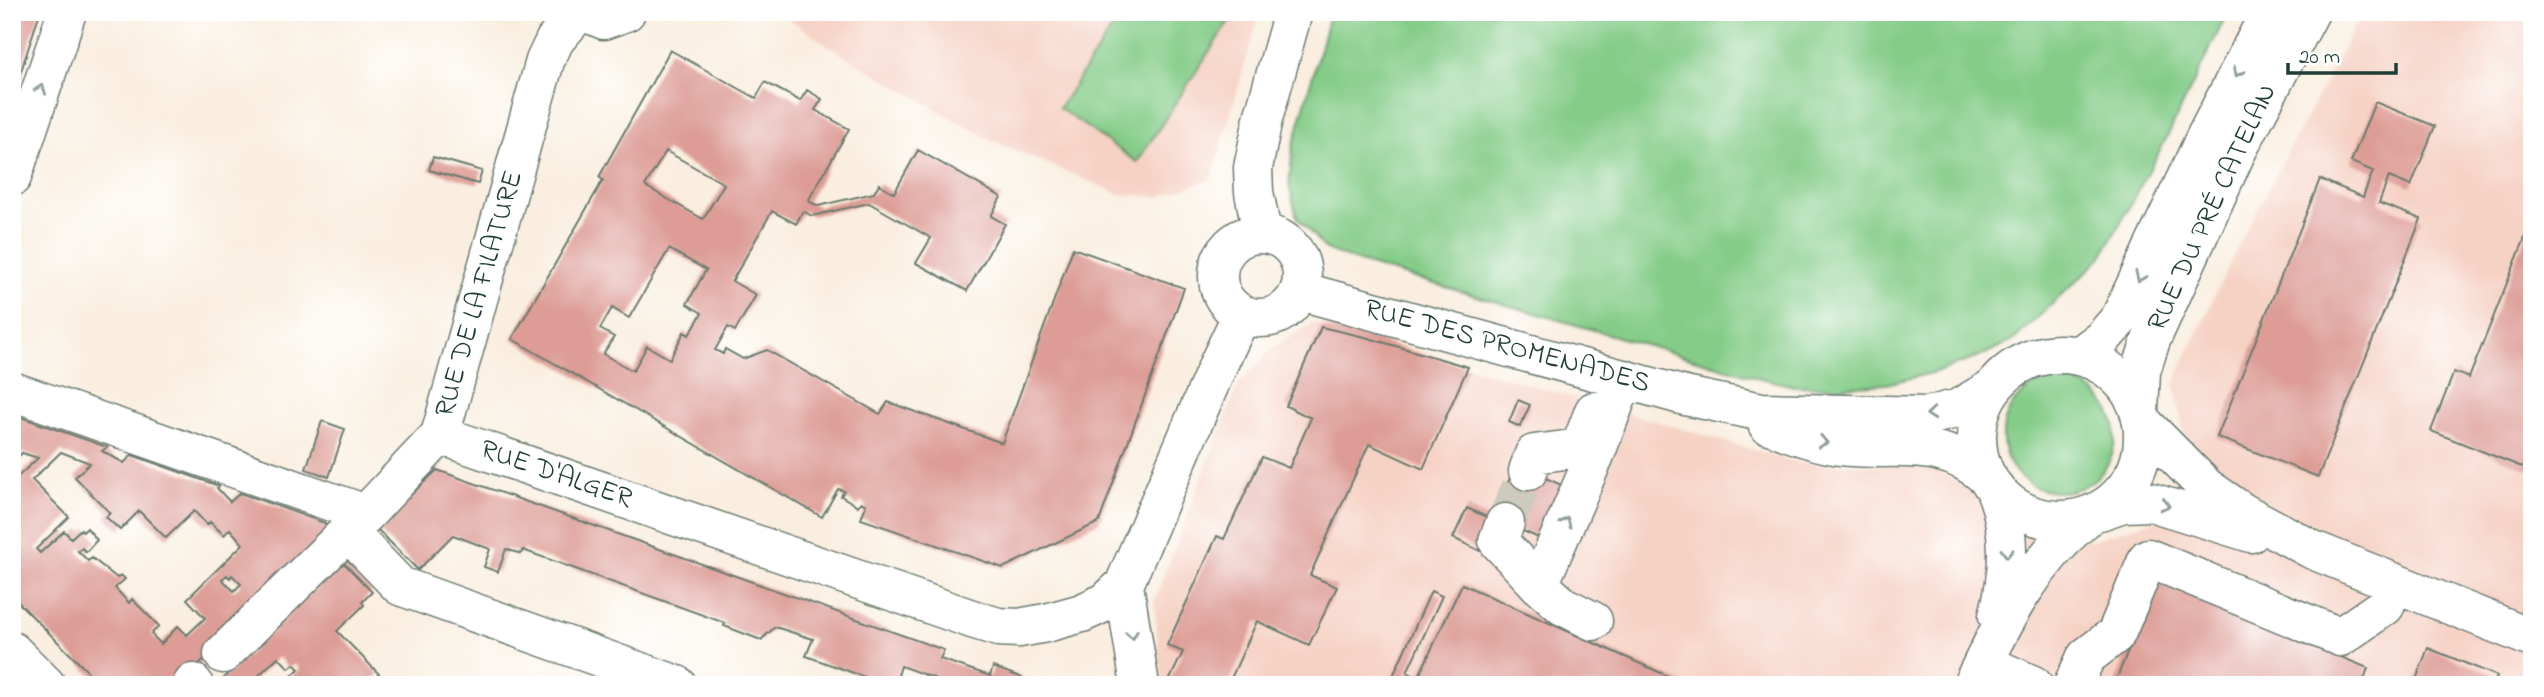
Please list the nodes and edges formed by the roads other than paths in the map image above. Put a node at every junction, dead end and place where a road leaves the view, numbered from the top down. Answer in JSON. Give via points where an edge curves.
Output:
{"nodes":[{"id":1,"x":67,"y":12,"type":"edge"},
{"id":2,"x":579,"y":12,"type":"edge"},
{"id":3,"x":585,"y":12,"type":"edge"},
{"id":4,"x":626,"y":12,"type":"edge"},
{"id":5,"x":1293,"y":12,"type":"edge"},
{"id":6,"x":2270,"y":12,"type":"edge"},
{"id":7,"x":2310,"y":12,"type":"edge"},
{"id":8,"x":12,"y":177,"type":"edge"},
{"id":9,"x":1262,"y":233,"type":"junction"},
{"id":10,"x":1300,"y":291,"type":"junction"},
{"id":11,"x":1242,"y":314,"type":"junction"},
{"id":12,"x":2079,"y":356,"type":"junction"},
{"id":13,"x":1615,"y":377,"type":"junction"},
{"id":14,"x":1993,"y":388,"type":"junction"},
{"id":15,"x":12,"y":391,"type":"edge"},
{"id":16,"x":1713,"y":403,"type":"junction"},
{"id":17,"x":2141,"y":417,"type":"junction"},
{"id":18,"x":440,"y":436,"type":"junction"},
{"id":19,"x":1528,"y":471,"type":"tunnel mouth"},
{"id":20,"x":1991,"y":482,"type":"junction"},
{"id":21,"x":2094,"y":513,"type":"junction"},
{"id":22,"x":357,"y":523,"type":"junction"},
{"id":23,"x":1506,"y":523,"type":"tunnel mouth"},
{"id":24,"x":2312,"y":550,"type":"junction"},
{"id":25,"x":2393,"y":582,"type":"junction"},
{"id":26,"x":1124,"y":585,"type":"junction"},
{"id":27,"x":1539,"y":585,"type":"junction"},
{"id":28,"x":1593,"y":621,"type":"dead end"},
{"id":29,"x":2532,"y":638,"type":"edge"},
{"id":30,"x":12,"y":651,"type":"edge"},
{"id":31,"x":223,"y":654,"type":"dead end"},
{"id":32,"x":1981,"y":666,"type":"edge"},
{"id":33,"x":46,"y":685,"type":"edge"},
{"id":34,"x":677,"y":685,"type":"edge"},
{"id":35,"x":1140,"y":685,"type":"edge"},
{"id":36,"x":2033,"y":685,"type":"edge"},
{"id":37,"x":2073,"y":685,"type":"edge"}],
"edges":[{"from":8,"to":1,"type":"street","one_way":true},
{"from":2,"to":18,"type":"street","name":"RUE DE LA FILATURE","via":[[550,51]]},
{"from":3,"to":4,"type":"street","via":[[604,20]]},
{"from":5,"to":9,"type":"street","via":[[1253,168]]},
{"from":6,"to":12,"type":"street","name":"RUE DU PRÉ CATELAN","one_way":true,"via":[[2204,138],[2120,318]]},
{"from":7,"to":17,"type":"street","name":"RUE DU PRÉ CATELAN","via":[[2215,194],[2151,340],[2141,371]]},
{"from":9,"to":10,"type":"street","via":[[1276,236],[1297,253],[1302,265]]},
{"from":9,"to":11,"type":"street","via":[[1235,241],[1219,265],[1217,280],[1222,293]]},
{"from":10,"to":11,"type":"street","via":[[1282,312],[1255,318]]},
{"from":10,"to":13,"type":"street","name":"RUE DES PROMENADES"},
{"from":11,"to":26,"type":"street"},
{"from":12,"to":14,"type":"street","via":[[2055,354],[2032,359],[2010,370]]},
{"from":12,"to":17,"type":"street","via":[[2121,379]]},
{"from":13,"to":16,"type":"street","name":"RUE DES PROMENADES"},
{"from":13,"to":19,"type":"street","via":[[1580,448],[1534,454]]},
{"from":27,"to":13,"type":"street","one_way":true,"via":[[1595,455]]},
{"from":14,"to":16,"type":"street","name":"RUE DES PROMENADES","one_way":true,"via":[[1958,408],[1928,416],[1762,412]]},
{"from":14,"to":20,"type":"street","via":[[1977,433]]},
{"from":15,"to":22,"type":"street"},
{"from":16,"to":20,"type":"street","name":"RUE DES PROMENADES","one_way":true,"via":[[1818,442],[1945,451],[1973,464]]},
{"from":17,"to":21,"type":"street","name":"RUE DU PRÉ CATELAN","via":[[2143,443],[2135,474],[2123,492]]},
{"from":17,"to":24,"type":"street","via":[[2218,497]]},
{"from":18,"to":22,"type":"street"},
{"from":18,"to":26,"type":"street","name":"RUE D'ALGER","via":[[998,627],[1032,625],[1082,613],[1106,602]]},
{"from":20,"to":21,"type":"street","via":[[2008,502],[2036,517],[2068,520]]},
{"from":20,"to":32,"type":"street","one_way":true,"via":[[2005,519],[2007,554],[2004,592]]},
{"from":21,"to":24,"type":"street","one_way":true,"via":[[2123,503],[2151,502]]},
{"from":21,"to":32,"type":"street","name":"RUE DU PRÉ CATELAN","via":[[2040,563]]},
{"from":22,"to":31,"type":"street"},
{"from":22,"to":34,"type":"street","via":[[400,586]]},
{"from":23,"to":27,"type":"street","via":[[1497,541]]},
{"from":24,"to":25,"type":"street"},
{"from":25,"to":29,"type":"street"},
{"from":25,"to":37,"type":"street","via":[[2385,606],[2340,637],[2148,558],[2116,634],[2086,657]]},
{"from":26,"to":35,"type":"street","one_way":true},
{"from":27,"to":28,"type":"street","via":[[1563,606]]},
{"from":30,"to":33,"type":"street"},
{"from":32,"to":36,"type":"street"}]}
